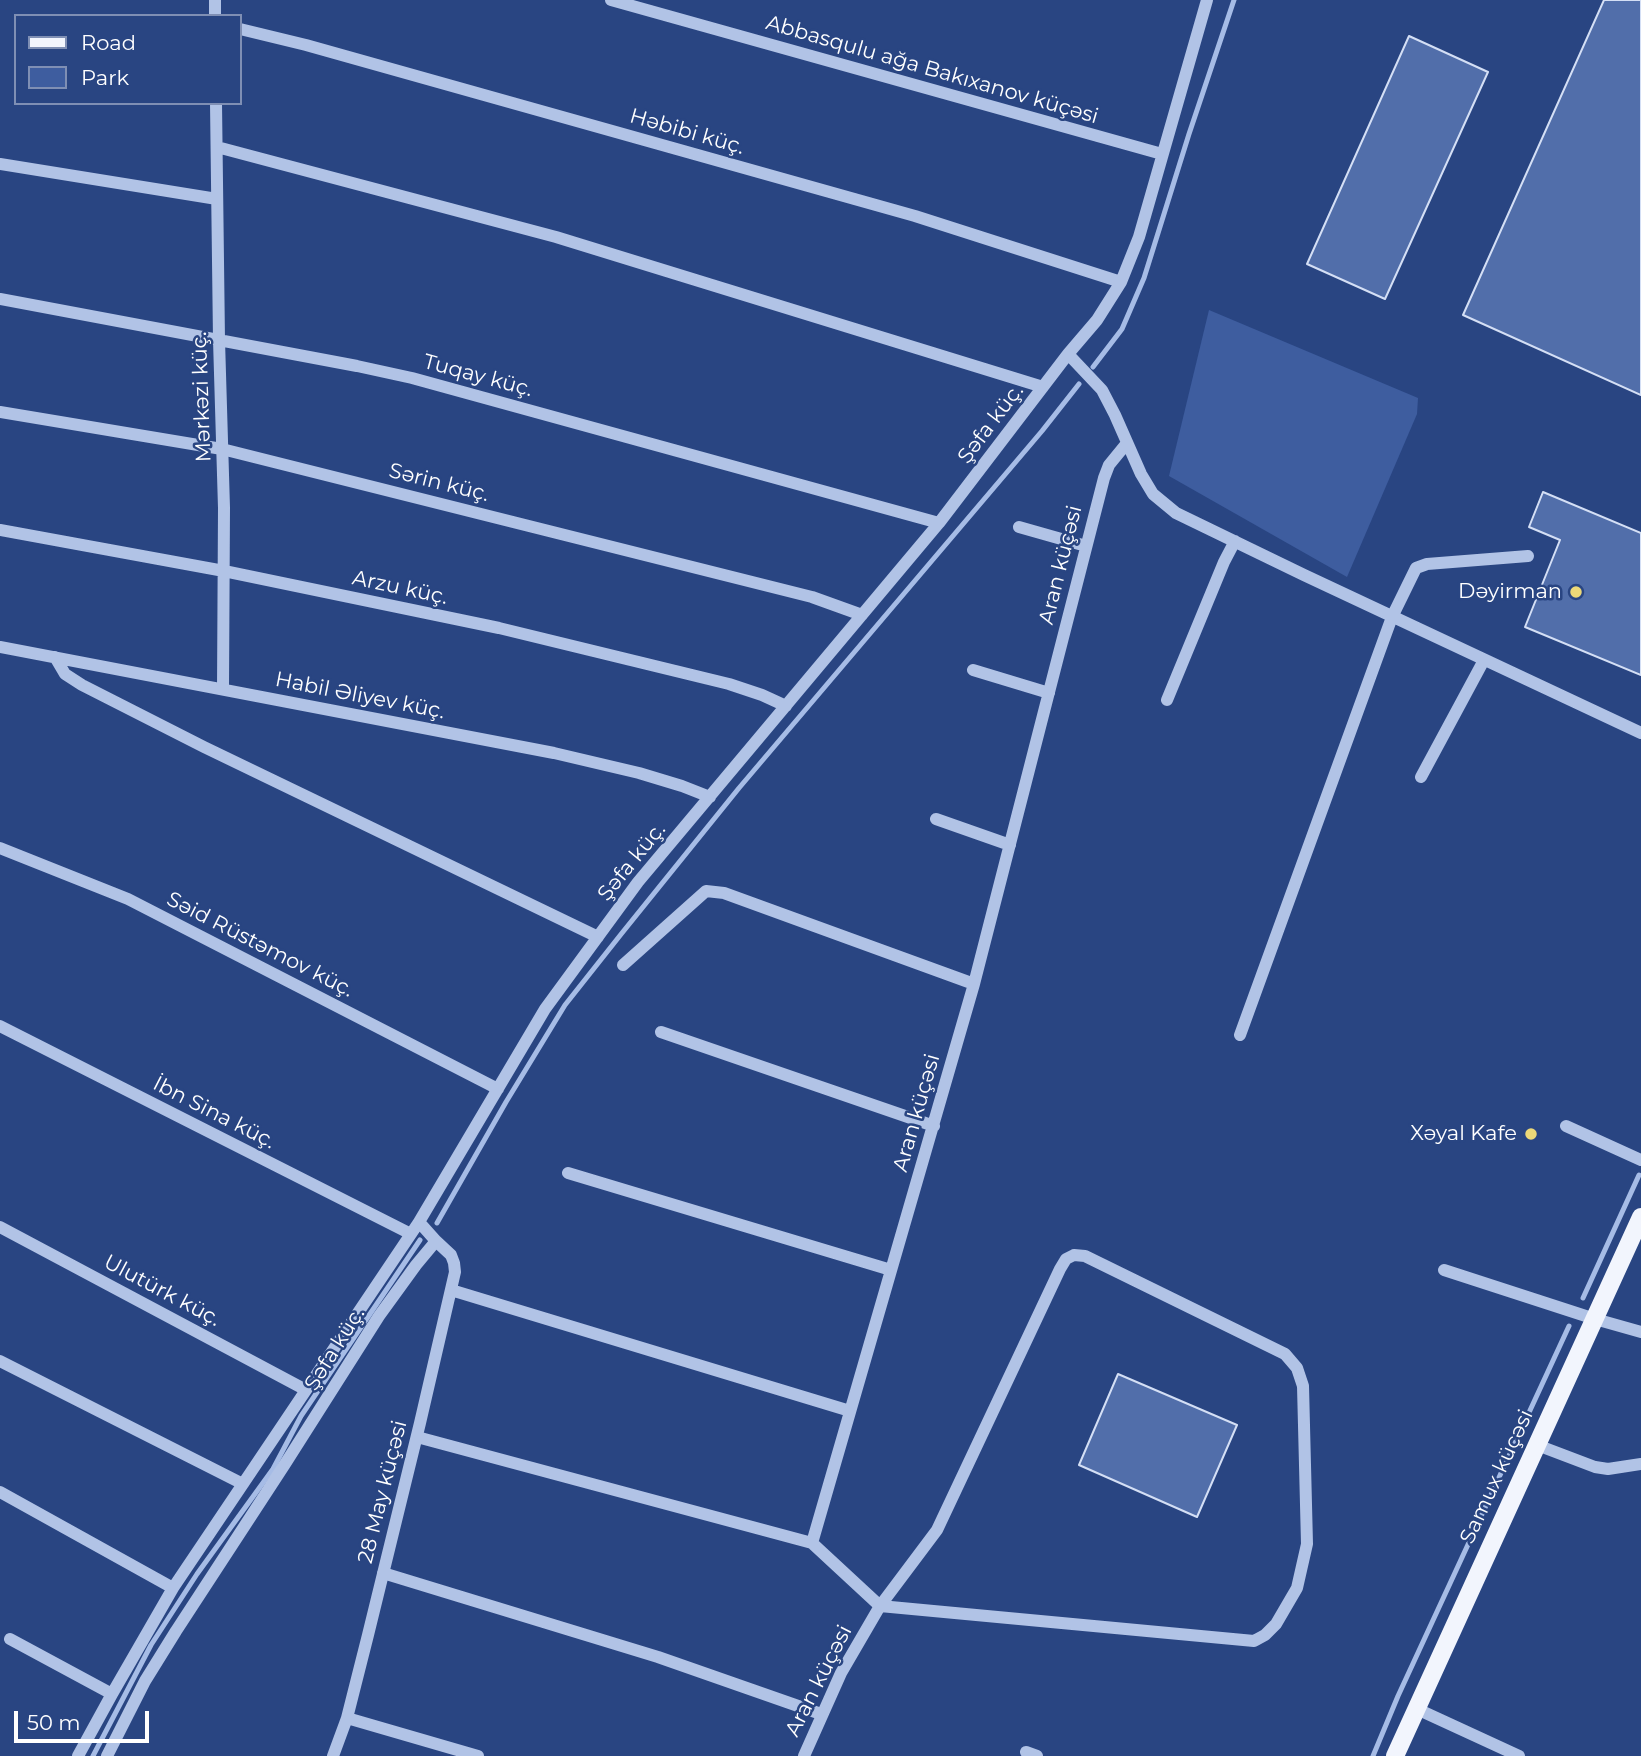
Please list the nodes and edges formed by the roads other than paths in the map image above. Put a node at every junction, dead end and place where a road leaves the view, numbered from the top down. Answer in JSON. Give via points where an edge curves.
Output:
{"nodes":[{"id":1,"x":611,"y":0,"type":"edge"},
{"id":2,"x":1206,"y":0,"type":"edge"},
{"id":3,"x":242,"y":30,"type":"edge"},
{"id":4,"x":216,"y":105,"type":"edge"},
{"id":5,"x":217,"y":147,"type":"junction"},
{"id":6,"x":1162,"y":154,"type":"junction"},
{"id":7,"x":0,"y":164,"type":"edge"},
{"id":8,"x":217,"y":199,"type":"junction"},
{"id":9,"x":1121,"y":282,"type":"junction"},
{"id":10,"x":0,"y":299,"type":"edge"},
{"id":11,"x":219,"y":340,"type":"junction"},
{"id":12,"x":1068,"y":354,"type":"junction"},
{"id":13,"x":1043,"y":387,"type":"junction"},
{"id":14,"x":0,"y":412,"type":"edge"},
{"id":15,"x":1127,"y":443,"type":"junction"},
{"id":16,"x":222,"y":449,"type":"junction"},
{"id":17,"x":939,"y":523,"type":"junction"},
{"id":18,"x":1019,"y":527,"type":"dead end"},
{"id":19,"x":0,"y":530,"type":"edge"},
{"id":20,"x":1235,"y":541,"type":"junction"},
{"id":21,"x":1086,"y":545,"type":"junction"},
{"id":22,"x":1528,"y":556,"type":"dead end"},
{"id":23,"x":224,"y":571,"type":"junction"},
{"id":24,"x":862,"y":615,"type":"junction"},
{"id":25,"x":1392,"y":617,"type":"junction"},
{"id":26,"x":0,"y":647,"type":"edge"},
{"id":27,"x":55,"y":657,"type":"junction"},
{"id":28,"x":1484,"y":660,"type":"junction"},
{"id":29,"x":973,"y":670,"type":"dead end"},
{"id":30,"x":223,"y":689,"type":"junction"},
{"id":31,"x":1049,"y":693,"type":"junction"},
{"id":32,"x":1167,"y":700,"type":"dead end"},
{"id":33,"x":786,"y":706,"type":"junction"},
{"id":34,"x":1641,"y":733,"type":"edge"},
{"id":35,"x":1421,"y":777,"type":"dead end"},
{"id":36,"x":710,"y":797,"type":"junction"},
{"id":37,"x":936,"y":819,"type":"dead end"},
{"id":38,"x":1010,"y":845,"type":"junction"},
{"id":39,"x":0,"y":848,"type":"edge"},
{"id":40,"x":598,"y":937,"type":"junction"},
{"id":41,"x":623,"y":965,"type":"dead end"},
{"id":42,"x":974,"y":984,"type":"junction"},
{"id":43,"x":0,"y":1026,"type":"edge"},
{"id":44,"x":661,"y":1032,"type":"dead end"},
{"id":45,"x":1240,"y":1035,"type":"dead end"},
{"id":46,"x":498,"y":1089,"type":"junction"},
{"id":47,"x":933,"y":1126,"type":"junction"},
{"id":48,"x":1566,"y":1126,"type":"dead end"},
{"id":49,"x":1641,"y":1160,"type":"edge"},
{"id":50,"x":568,"y":1173,"type":"dead end"},
{"id":51,"x":1641,"y":1217,"type":"edge"},
{"id":52,"x":419,"y":1222,"type":"junction"},
{"id":53,"x":0,"y":1227,"type":"edge"},
{"id":54,"x":411,"y":1234,"type":"junction"},
{"id":55,"x":436,"y":1241,"type":"junction"},
{"id":56,"x":891,"y":1270,"type":"junction"},
{"id":57,"x":1444,"y":1270,"type":"dead end"},
{"id":58,"x":450,"y":1290,"type":"junction"},
{"id":59,"x":1595,"y":1319,"type":"junction"},
{"id":60,"x":1641,"y":1332,"type":"edge"},
{"id":61,"x":0,"y":1361,"type":"edge"},
{"id":62,"x":306,"y":1390,"type":"junction"},
{"id":63,"x":850,"y":1411,"type":"junction"},
{"id":64,"x":417,"y":1437,"type":"junction"},
{"id":65,"x":1537,"y":1445,"type":"junction"},
{"id":66,"x":1641,"y":1464,"type":"edge"},
{"id":67,"x":243,"y":1484,"type":"junction"},
{"id":68,"x":0,"y":1492,"type":"edge"},
{"id":69,"x":812,"y":1543,"type":"junction"},
{"id":70,"x":383,"y":1573,"type":"junction"},
{"id":71,"x":173,"y":1588,"type":"junction"},
{"id":72,"x":880,"y":1606,"type":"junction"},
{"id":73,"x":10,"y":1639,"type":"dead end"},
{"id":74,"x":112,"y":1694,"type":"junction"},
{"id":75,"x":1417,"y":1709,"type":"junction"},
{"id":76,"x":821,"y":1714,"type":"junction"},
{"id":77,"x":347,"y":1718,"type":"junction"},
{"id":78,"x":78,"y":1756,"type":"edge"},
{"id":79,"x":107,"y":1756,"type":"edge"},
{"id":80,"x":333,"y":1756,"type":"edge"},
{"id":81,"x":478,"y":1756,"type":"edge"},
{"id":82,"x":804,"y":1756,"type":"edge"},
{"id":83,"x":1395,"y":1756,"type":"edge"},
{"id":84,"x":1519,"y":1756,"type":"edge"}],
"edges":[{"from":1,"to":6,"type":"street","name":"Abbasqulu ağa Bakıxanov küçəsi"},
{"from":2,"to":6,"type":"street","name":"Şəfa küç."},
{"from":3,"to":9,"type":"street","name":"Həbibi küç.","via":[[915,216]]},
{"from":4,"to":5,"type":"street","name":"Mərkəzi küç."},
{"from":5,"to":8,"type":"street","name":"Mərkəzi küç."},
{"from":5,"to":13,"type":"street","via":[[556,237]]},
{"from":6,"to":9,"type":"street","name":"Şəfa küç."},
{"from":7,"to":8,"type":"street"},
{"from":8,"to":11,"type":"street","name":"Mərkəzi küç."},
{"from":9,"to":12,"type":"street","name":"Şəfa küç."},
{"from":10,"to":11,"type":"street","name":"Tuqay küç."},
{"from":11,"to":16,"type":"street","name":"Mərkəzi küç."},
{"from":11,"to":17,"type":"street","name":"Tuqay küç.","via":[[412,378]]},
{"from":12,"to":13,"type":"street","name":"Şəfa küç."},
{"from":12,"to":15,"type":"street","via":[[1102,390]]},
{"from":13,"to":17,"type":"street","name":"Şəfa küç."},
{"from":14,"to":16,"type":"street","name":"Sərin küç."},
{"from":15,"to":20,"type":"street","via":[[1153,494],[1176,513]]},
{"from":15,"to":21,"type":"street","name":"Aran küçəsi","via":[[1109,465]]},
{"from":16,"to":23,"type":"street","name":"Mərkəzi küç."},
{"from":16,"to":24,"type":"street","name":"Sərin küç.","via":[[812,597]]},
{"from":17,"to":24,"type":"street","name":"Şəfa küç."},
{"from":18,"to":21,"type":"street"},
{"from":19,"to":23,"type":"street","name":"Arzu küç."},
{"from":20,"to":25,"type":"street"},
{"from":20,"to":32,"type":"street"},
{"from":21,"to":31,"type":"street","name":"Aran küçəsi"},
{"from":22,"to":25,"type":"street","via":[[1416,568]]},
{"from":23,"to":30,"type":"street","name":"Mərkəzi küç."},
{"from":23,"to":33,"type":"street","name":"Arzu küç.","via":[[512,631],[729,684]]},
{"from":24,"to":33,"type":"street","name":"Şəfa küç."},
{"from":25,"to":28,"type":"street"},
{"from":25,"to":45,"type":"street"},
{"from":26,"to":27,"type":"street","name":"Habil Əliyev küç."},
{"from":27,"to":30,"type":"street","name":"Habil Əliyev küç."},
{"from":27,"to":40,"type":"street","via":[[65,674],[82,685]]},
{"from":28,"to":34,"type":"street"},
{"from":28,"to":35,"type":"street"},
{"from":29,"to":31,"type":"street"},
{"from":30,"to":36,"type":"street","name":"Habil Əliyev küç.","via":[[554,753],[639,773]]},
{"from":31,"to":38,"type":"street","name":"Aran küçəsi"},
{"from":33,"to":36,"type":"street","name":"Şəfa küç."},
{"from":36,"to":40,"type":"street","name":"Şəfa küç."},
{"from":37,"to":38,"type":"street"},
{"from":38,"to":42,"type":"street","name":"Aran küçəsi"},
{"from":39,"to":46,"type":"street","name":"Səid Rüstəmov küç.","via":[[128,899]]},
{"from":40,"to":46,"type":"street","name":"Şəfa küç.","via":[[545,1009]]},
{"from":41,"to":42,"type":"street","via":[[706,891],[724,893]]},
{"from":42,"to":47,"type":"street","name":"Aran küçəsi"},
{"from":43,"to":54,"type":"street","name":"İbn Sina küç."},
{"from":44,"to":47,"type":"street"},
{"from":46,"to":52,"type":"street","name":"Şəfa küç."},
{"from":47,"to":56,"type":"street","name":"Aran küçəsi"},
{"from":48,"to":49,"type":"street"},
{"from":50,"to":56,"type":"street"},
{"from":51,"to":59,"type":"main road","name":"Samux küçəsi"},
{"from":52,"to":54,"type":"street","name":"Şəfa küç."},
{"from":52,"to":55,"type":"street"},
{"from":53,"to":62,"type":"street","name":"Ulutürk küç."},
{"from":54,"to":62,"type":"street","name":"Şəfa küç."},
{"from":55,"to":58,"type":"street","name":"28 May küçəsi","via":[[454,1263]]},
{"from":55,"to":79,"type":"street","name":"Şəfa küç.","via":[[379,1316],[176,1631]]},
{"from":56,"to":63,"type":"street","name":"Aran küçəsi"},
{"from":57,"to":59,"type":"street"},
{"from":58,"to":63,"type":"street"},
{"from":58,"to":64,"type":"street","name":"28 May küçəsi"},
{"from":59,"to":60,"type":"street"},
{"from":59,"to":65,"type":"main road","name":"Samux küçəsi"},
{"from":61,"to":67,"type":"street"},
{"from":62,"to":67,"type":"street","name":"Şəfa küç."},
{"from":63,"to":69,"type":"street","name":"Aran küçəsi"},
{"from":64,"to":69,"type":"street"},
{"from":64,"to":70,"type":"street","name":"28 May küçəsi"},
{"from":65,"to":66,"type":"street","via":[[1595,1467]]},
{"from":65,"to":75,"type":"main road","name":"Samux küçəsi"},
{"from":67,"to":71,"type":"street","name":"Şəfa küç."},
{"from":68,"to":71,"type":"street"},
{"from":69,"to":72,"type":"street"},
{"from":70,"to":76,"type":"street","via":[[658,1657]]},
{"from":70,"to":77,"type":"street","name":"28 May küçəsi"},
{"from":71,"to":74,"type":"street","name":"Şəfa küç."},
{"from":72,"to":72,"type":"street","name":"Aran küçəsi","via":[[1242,1641],[1265,1635],[1297,1588],[1307,1544],[1303,1386],[1297,1368],[1284,1354],[1085,1256],[1066,1259],[937,1530]]},
{"from":72,"to":76,"type":"street","name":"Aran küçəsi"},
{"from":73,"to":74,"type":"street"},
{"from":74,"to":78,"type":"street","name":"Şəfa küç."},
{"from":75,"to":83,"type":"main road","name":"Samux küçəsi"},
{"from":75,"to":84,"type":"street"},
{"from":76,"to":82,"type":"street","name":"Aran küçəsi"},
{"from":77,"to":80,"type":"street","name":"28 May küçəsi"},
{"from":77,"to":81,"type":"street"}]}
